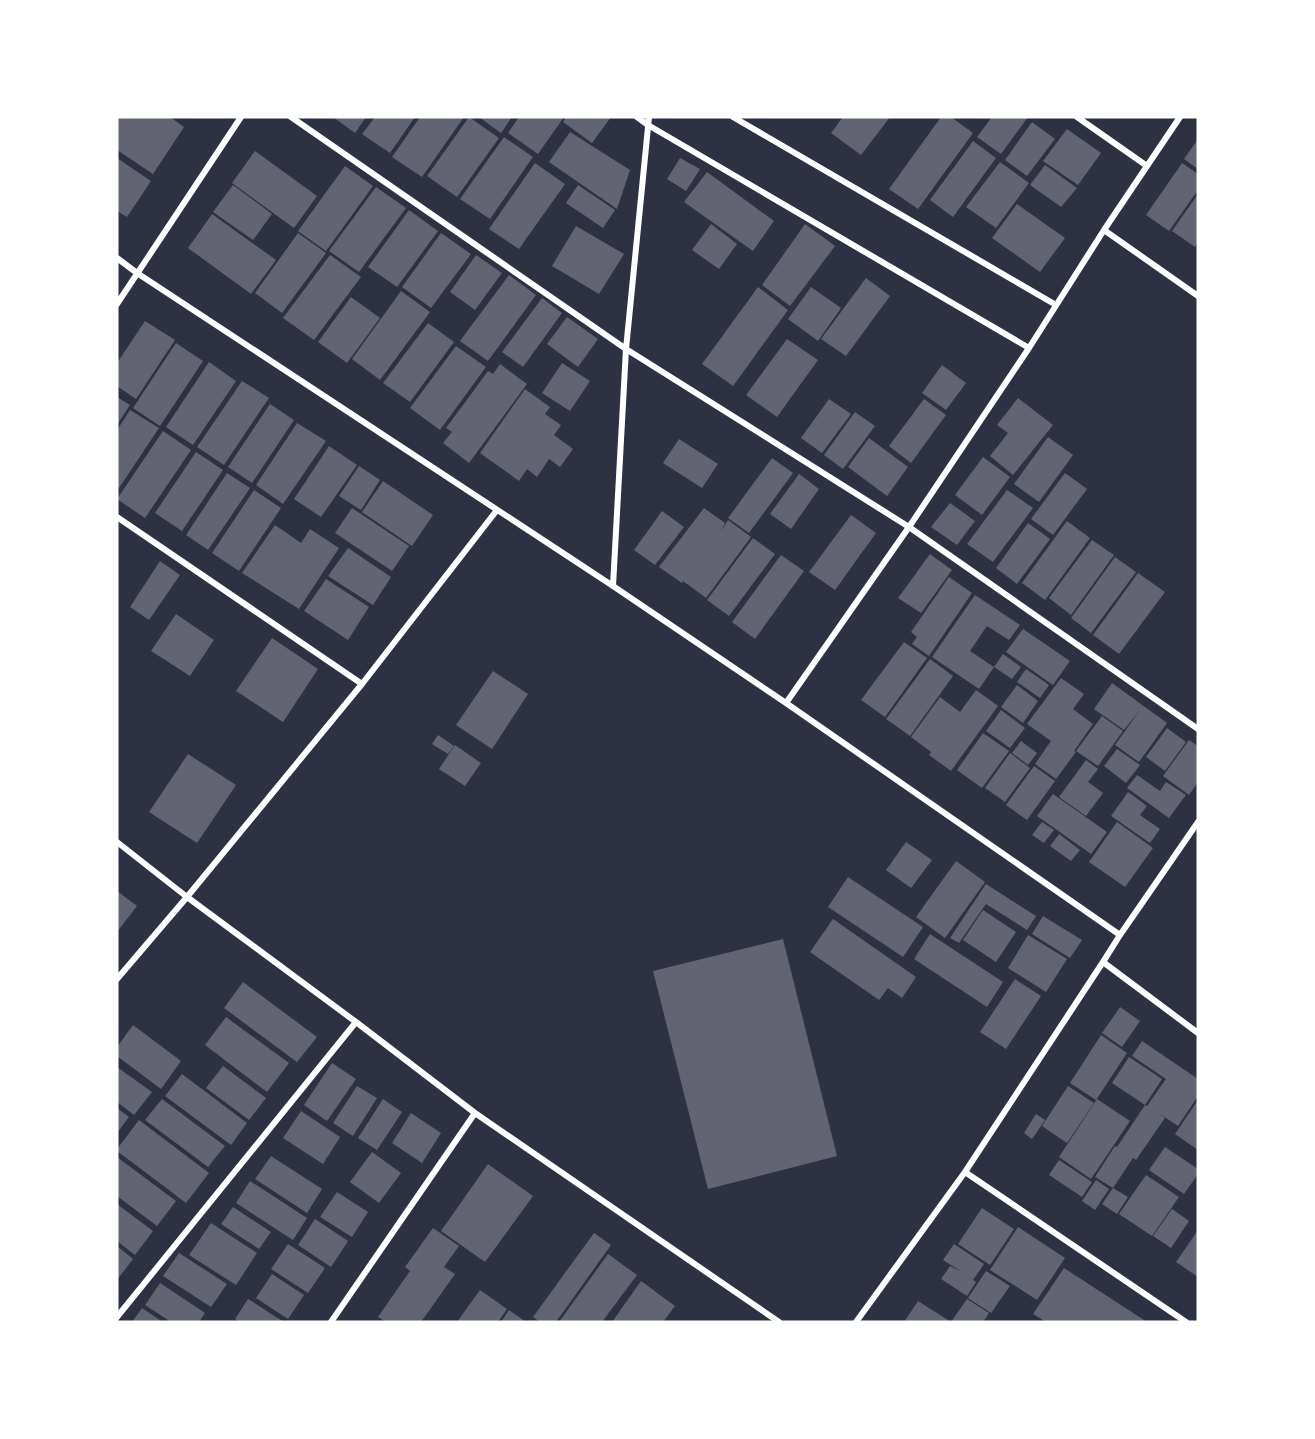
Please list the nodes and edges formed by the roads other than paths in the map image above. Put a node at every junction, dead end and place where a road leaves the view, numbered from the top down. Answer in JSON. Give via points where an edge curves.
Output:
{"nodes":[{"id":1,"x":241,"y":117,"type":"edge"},
{"id":2,"x":291,"y":117,"type":"edge"},
{"id":3,"x":637,"y":117,"type":"edge"},
{"id":4,"x":649,"y":117,"type":"edge"},
{"id":5,"x":1077,"y":117,"type":"edge"},
{"id":6,"x":1180,"y":117,"type":"edge"},
{"id":7,"x":736,"y":118,"type":"edge"},
{"id":8,"x":648,"y":125,"type":"junction"},
{"id":9,"x":1147,"y":166,"type":"junction"},
{"id":10,"x":1104,"y":230,"type":"junction"},
{"id":11,"x":117,"y":258,"type":"edge"},
{"id":12,"x":137,"y":273,"type":"junction"},
{"id":13,"x":1198,"y":296,"type":"edge"},
{"id":14,"x":117,"y":304,"type":"edge"},
{"id":15,"x":1056,"y":305,"type":"junction"},
{"id":16,"x":1029,"y":348,"type":"junction"},
{"id":17,"x":626,"y":349,"type":"junction"},
{"id":18,"x":497,"y":510,"type":"junction"},
{"id":19,"x":117,"y":517,"type":"edge"},
{"id":20,"x":909,"y":527,"type":"junction"},
{"id":21,"x":613,"y":586,"type":"junction"},
{"id":22,"x":362,"y":684,"type":"junction"},
{"id":23,"x":786,"y":703,"type":"junction"},
{"id":24,"x":1198,"y":729,"type":"edge"},
{"id":25,"x":1198,"y":822,"type":"edge"},
{"id":26,"x":117,"y":842,"type":"edge"},
{"id":27,"x":187,"y":897,"type":"junction"},
{"id":28,"x":1120,"y":934,"type":"junction"},
{"id":29,"x":1103,"y":962,"type":"junction"},
{"id":30,"x":117,"y":979,"type":"edge"},
{"id":31,"x":356,"y":1022,"type":"junction"},
{"id":32,"x":1198,"y":1033,"type":"edge"},
{"id":33,"x":475,"y":1113,"type":"junction"},
{"id":34,"x":965,"y":1172,"type":"junction"},
{"id":35,"x":117,"y":1317,"type":"edge"},
{"id":36,"x":332,"y":1322,"type":"edge"},
{"id":37,"x":780,"y":1322,"type":"edge"},
{"id":38,"x":856,"y":1322,"type":"edge"},
{"id":39,"x":1186,"y":1322,"type":"edge"}],
"edges":[{"from":1,"to":12,"type":"street"},
{"from":2,"to":17,"type":"street"},
{"from":3,"to":8,"type":"street"},
{"from":4,"to":8,"type":"street"},
{"from":5,"to":9,"type":"street"},
{"from":6,"to":9,"type":"street"},
{"from":7,"to":15,"type":"street"},
{"from":8,"to":16,"type":"street"},
{"from":8,"to":17,"type":"street"},
{"from":9,"to":10,"type":"street"},
{"from":10,"to":13,"type":"street"},
{"from":10,"to":15,"type":"street"},
{"from":11,"to":12,"type":"street"},
{"from":12,"to":14,"type":"street"},
{"from":12,"to":18,"type":"street"},
{"from":15,"to":16,"type":"street"},
{"from":16,"to":20,"type":"street"},
{"from":17,"to":20,"type":"street"},
{"from":17,"to":21,"type":"street"},
{"from":18,"to":21,"type":"street"},
{"from":18,"to":22,"type":"street"},
{"from":19,"to":22,"type":"street"},
{"from":20,"to":23,"type":"street"},
{"from":20,"to":24,"type":"street"},
{"from":21,"to":23,"type":"street"},
{"from":22,"to":27,"type":"street"},
{"from":23,"to":28,"type":"street"},
{"from":25,"to":28,"type":"street"},
{"from":26,"to":27,"type":"street"},
{"from":27,"to":30,"type":"street"},
{"from":27,"to":31,"type":"street"},
{"from":28,"to":29,"type":"street"},
{"from":29,"to":32,"type":"street"},
{"from":29,"to":34,"type":"street"},
{"from":31,"to":33,"type":"street"},
{"from":31,"to":35,"type":"street"},
{"from":33,"to":36,"type":"street"},
{"from":33,"to":37,"type":"street"},
{"from":34,"to":38,"type":"street"},
{"from":34,"to":39,"type":"street"}]}
